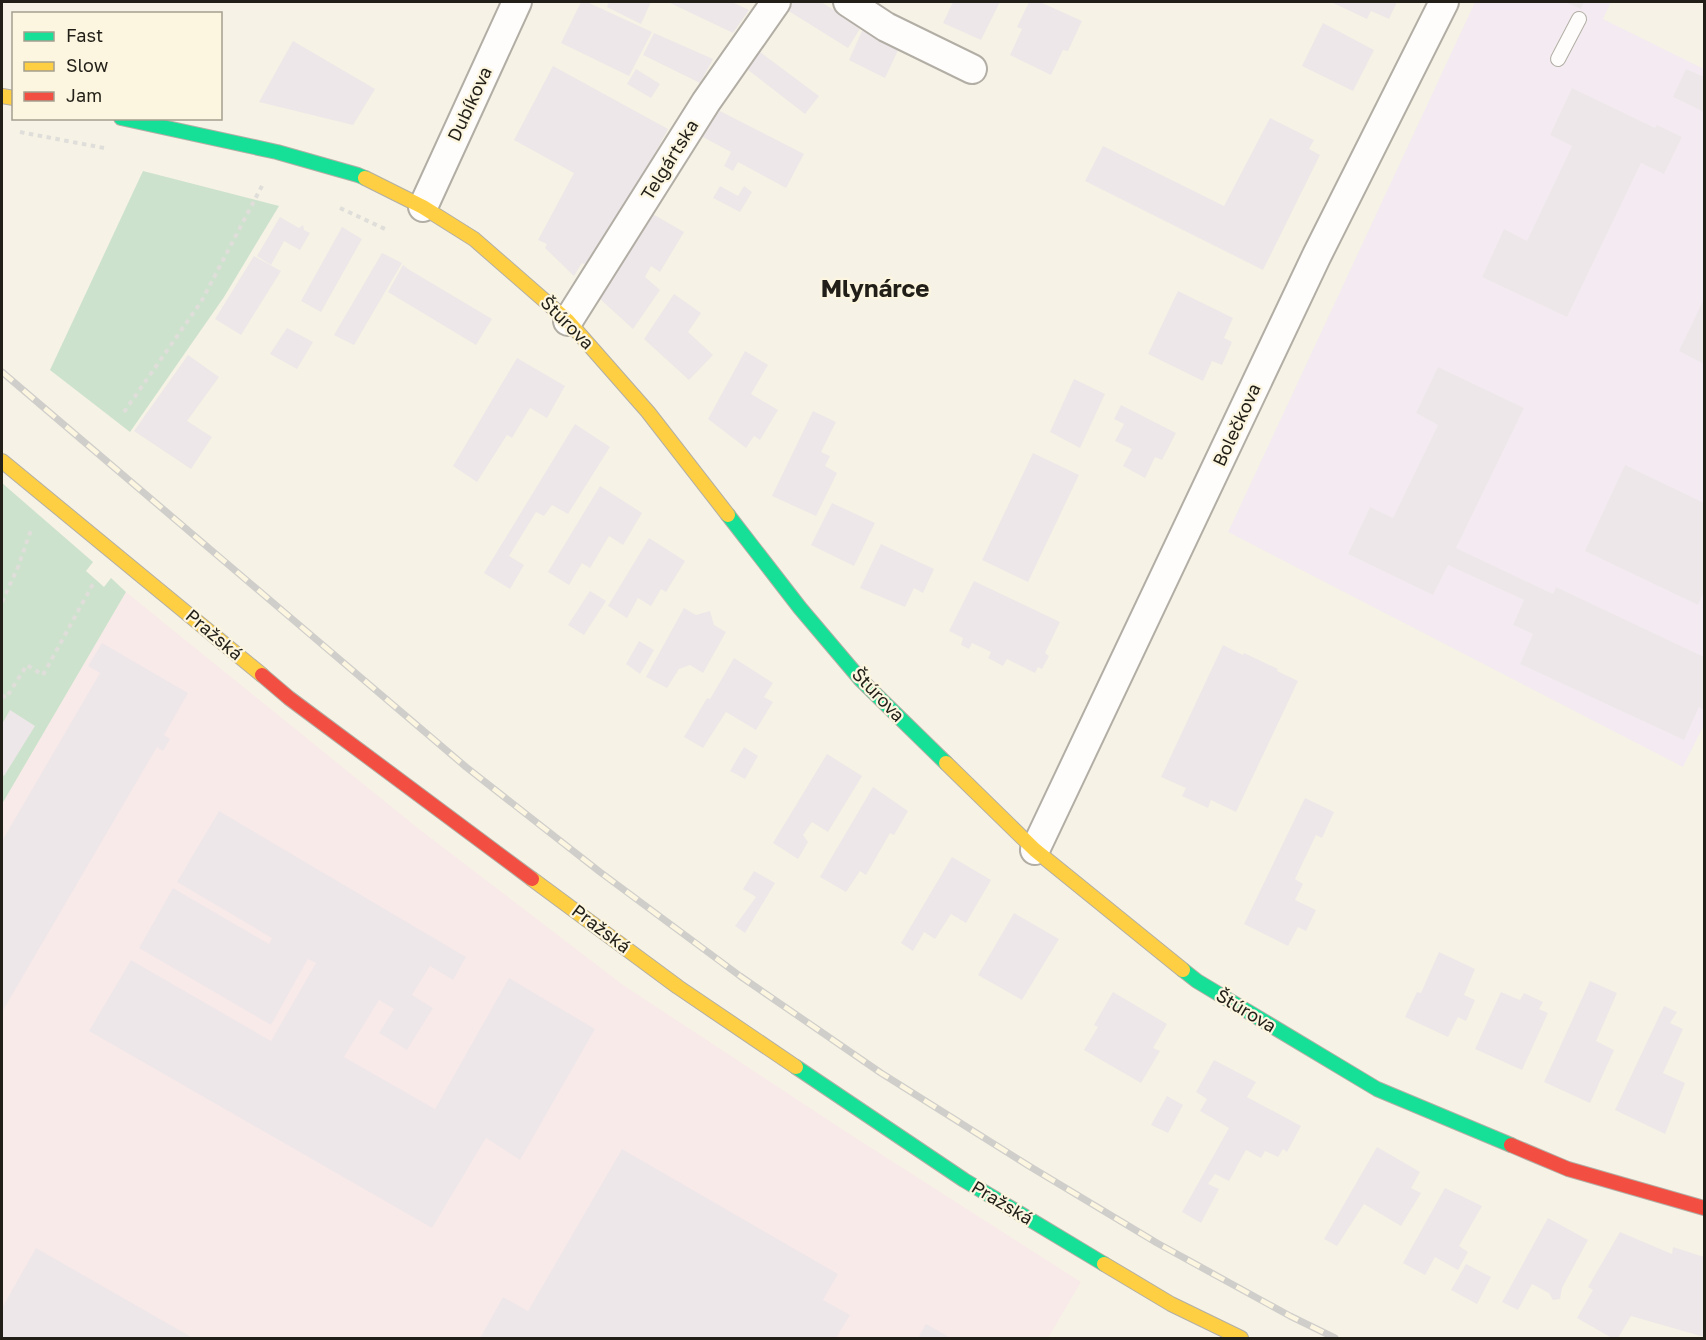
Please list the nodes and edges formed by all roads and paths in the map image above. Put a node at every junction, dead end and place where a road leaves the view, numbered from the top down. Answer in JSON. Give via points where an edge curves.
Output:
{"nodes":[{"id":1,"x":517,"y":2,"type":"edge"},
{"id":2,"x":776,"y":2,"type":"edge"},
{"id":3,"x":848,"y":2,"type":"edge"},
{"id":4,"x":1444,"y":2,"type":"edge"},
{"id":5,"x":1579,"y":19,"type":"dead end"},
{"id":6,"x":1558,"y":59,"type":"dead end"},
{"id":7,"x":972,"y":69,"type":"dead end"},
{"id":8,"x":130,"y":120,"type":"edge"},
{"id":9,"x":13,"y":131,"type":"dead end"},
{"id":10,"x":107,"y":148,"type":"dead end"},
{"id":11,"x":256,"y":178,"type":"dead end"},
{"id":12,"x":339,"y":207,"type":"dead end"},
{"id":13,"x":423,"y":207,"type":"junction"},
{"id":14,"x":386,"y":230,"type":"dead end"},
{"id":15,"x":568,"y":321,"type":"junction"},
{"id":16,"x":124,"y":412,"type":"dead end"},
{"id":17,"x":2,"y":461,"type":"edge"},
{"id":18,"x":34,"y":522,"type":"dead end"},
{"id":19,"x":96,"y":579,"type":"dead end"},
{"id":20,"x":2,"y":602,"type":"edge"},
{"id":21,"x":2,"y":695,"type":"edge"},
{"id":22,"x":1035,"y":850,"type":"junction"},
{"id":23,"x":1704,"y":1208,"type":"edge"},
{"id":24,"x":1241,"y":1338,"type":"edge"}],
"edges":[{"from":1,"to":13,"type":"street","name":"Dubíkova"},
{"from":2,"to":15,"type":"street","name":"Telgártska","via":[[706,102]]},
{"from":3,"to":7,"type":"street","via":[[886,27]]},
{"from":4,"to":22,"type":"street","name":"Bolečkova","via":[[1312,266]]},
{"from":5,"to":6,"type":"lane"},
{"from":8,"to":13,"type":"street","name":"Štúrova","via":[[277,152],[358,175]]},
{"from":9,"to":10,"type":"path"},
{"from":11,"to":16,"type":"path","via":[[264,181],[201,302]]},
{"from":12,"to":14,"type":"path"},
{"from":13,"to":15,"type":"street","name":"Štúrova","via":[[474,239]]},
{"from":15,"to":22,"type":"street","name":"Štúrova","via":[[648,412],[861,680]]},
{"from":17,"to":24,"type":"street","name":"Pražská","via":[[290,698],[678,987],[964,1180],[1171,1304]]},
{"from":18,"to":20,"type":"path"},
{"from":19,"to":21,"type":"path","via":[[43,675],[27,665],[6,698]]},
{"from":22,"to":23,"type":"street","name":"Štúrova","via":[[1197,981],[1377,1089],[1568,1169]]}]}
